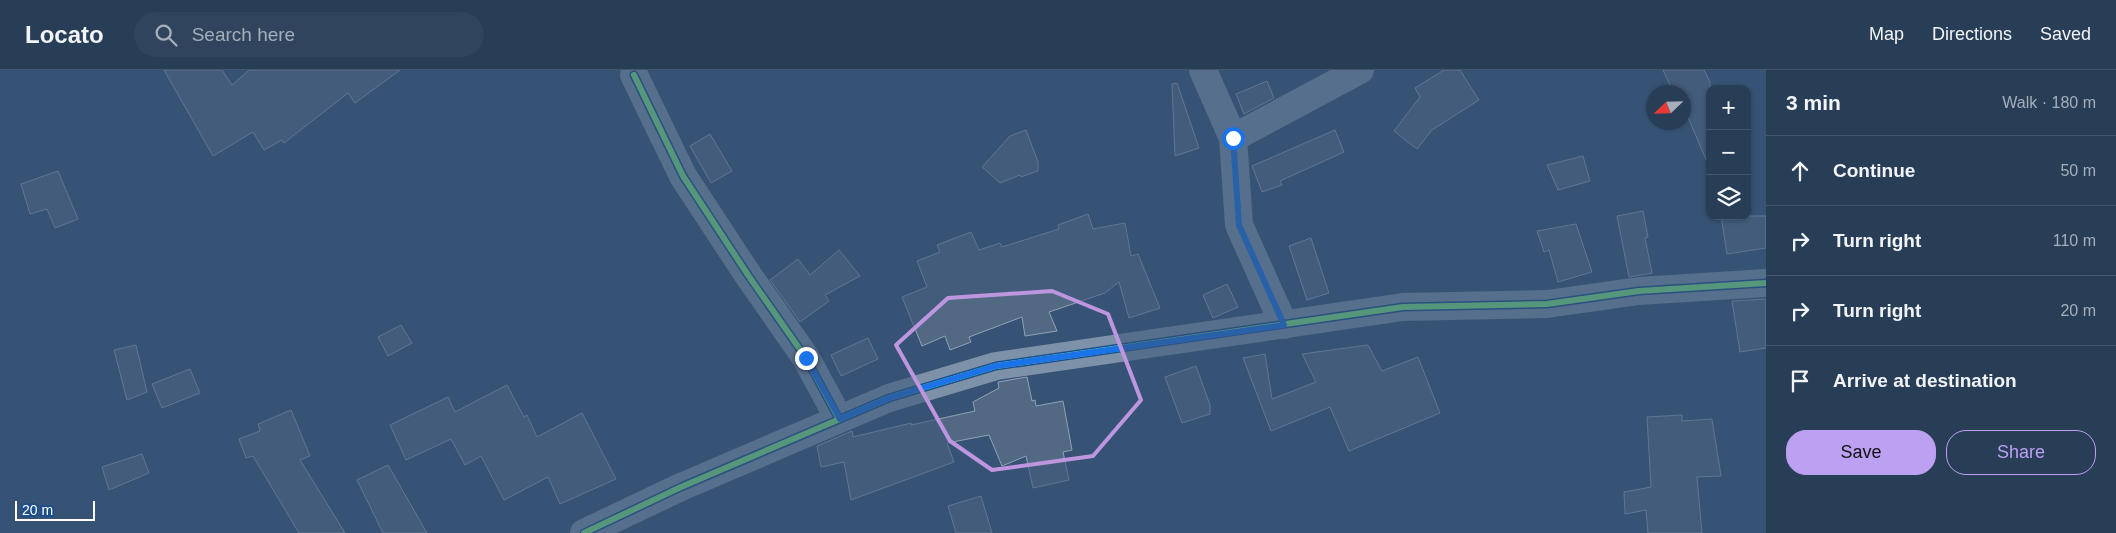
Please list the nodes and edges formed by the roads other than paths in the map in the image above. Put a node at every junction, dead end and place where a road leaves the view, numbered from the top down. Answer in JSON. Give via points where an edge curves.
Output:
{"nodes":[{"id":1,"x":1203,"y":70,"type":"edge"},
{"id":2,"x":1360,"y":70,"type":"edge"},
{"id":3,"x":634,"y":76,"type":"dead end"},
{"id":4,"x":1233,"y":138,"type":"junction"},
{"id":5,"x":1766,"y":283,"type":"edge"},
{"id":6,"x":1284,"y":325,"type":"junction"},
{"id":7,"x":840,"y":419,"type":"junction"},
{"id":8,"x":584,"y":533,"type":"edge"}],
"edges":[{"from":1,"to":4,"type":"street"},
{"from":2,"to":4,"type":"street"},
{"from":3,"to":7,"type":"street","via":[[683,176],[806,358]]},
{"from":4,"to":6,"type":"street","via":[[1239,225]]},
{"from":5,"to":6,"type":"street","via":[[1639,290],[1547,304],[1403,307]]},
{"from":6,"to":7,"type":"street","via":[[996,366],[889,398]]},
{"from":7,"to":8,"type":"street","via":[[681,487]]}]}
